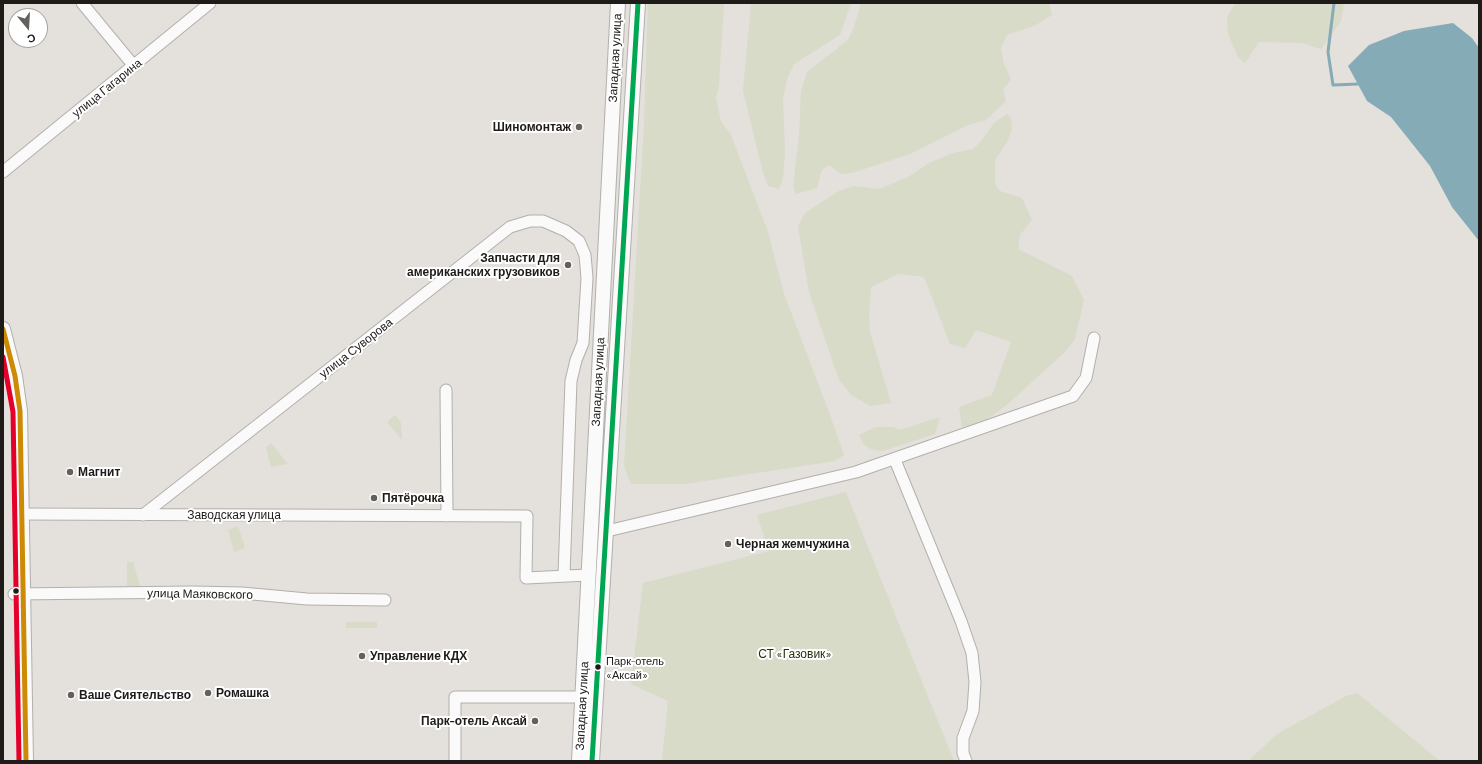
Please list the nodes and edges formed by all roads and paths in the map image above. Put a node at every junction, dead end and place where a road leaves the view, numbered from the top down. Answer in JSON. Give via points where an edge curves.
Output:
{"nodes":[{"id":1,"x":82,"y":3,"type":"edge"},
{"id":2,"x":210,"y":3,"type":"edge"},
{"id":3,"x":618,"y":3,"type":"edge"},
{"id":4,"x":638,"y":3,"type":"edge"},
{"id":5,"x":134,"y":66,"type":"junction"},
{"id":6,"x":3,"y":172,"type":"edge"},
{"id":7,"x":579,"y":241,"type":"joint"},
{"id":8,"x":3,"y":329,"type":"edge"},
{"id":9,"x":1094,"y":338,"type":"dead end"},
{"id":10,"x":3,"y":366,"type":"edge"},
{"id":11,"x":446,"y":390,"type":"dead end"},
{"id":12,"x":895,"y":460,"type":"junction"},
{"id":13,"x":21,"y":514,"type":"junction"},
{"id":14,"x":143,"y":514,"type":"junction"},
{"id":15,"x":447,"y":516,"type":"junction"},
{"id":16,"x":607,"y":531,"type":"junction"},
{"id":17,"x":564,"y":575,"type":"junction"},
{"id":18,"x":588,"y":575,"type":"junction"},
{"id":19,"x":18,"y":594,"type":"junction"},
{"id":20,"x":385,"y":600,"type":"dead end"},
{"id":21,"x":582,"y":697,"type":"junction"},
{"id":22,"x":18,"y":761,"type":"edge"},
{"id":23,"x":26,"y":761,"type":"edge"},
{"id":24,"x":455,"y":761,"type":"edge"},
{"id":25,"x":579,"y":761,"type":"edge"},
{"id":26,"x":592,"y":761,"type":"edge"},
{"id":27,"x":966,"y":761,"type":"edge"}],
"edges":[{"from":1,"to":5,"type":"street"},
{"from":2,"to":5,"type":"street","name":"улица Гагарина"},
{"from":3,"to":18,"type":"main road","name":"Западная улица"},
{"from":4,"to":16,"type":"main road","name":"Западная улица"},
{"from":5,"to":6,"type":"street","name":"улица Гагарина"},
{"from":7,"to":14,"type":"street","name":"улица Суворова","via":[[566,231],[543,221],[510,226]]},
{"from":7,"to":17,"type":"street","name":"Западная улица","via":[[585,255],[587,278],[583,343],[571,382]]},
{"from":8,"to":13,"type":"main road","via":[[15,376],[20,411]]},
{"from":9,"to":12,"type":"street","via":[[1086,378],[1073,396]]},
{"from":10,"to":19,"type":"main road","via":[[10,409]]},
{"from":11,"to":15,"type":"street"},
{"from":12,"to":16,"type":"street","via":[[856,472]]},
{"from":12,"to":27,"type":"street","via":[[972,653],[975,682],[973,711],[963,738]]},
{"from":13,"to":14,"type":"street","name":"Заводская улица"},
{"from":13,"to":19,"type":"main road"},
{"from":14,"to":15,"type":"street","name":"Заводская улица"},
{"from":15,"to":17,"type":"street","name":"Заводская улица","via":[[527,516],[526,578]]},
{"from":16,"to":26,"type":"main road","name":"Западная улица"},
{"from":17,"to":18,"type":"street","name":"Заводская улица"},
{"from":18,"to":21,"type":"main road","name":"Западная улица"},
{"from":19,"to":20,"type":"street","name":"улица Маяковского","via":[[199,592],[307,599]]},
{"from":19,"to":22,"type":"main road"},
{"from":19,"to":23,"type":"main road"},
{"from":21,"to":24,"type":"street","via":[[455,697]]},
{"from":21,"to":25,"type":"main road","name":"Западная улица"}]}
